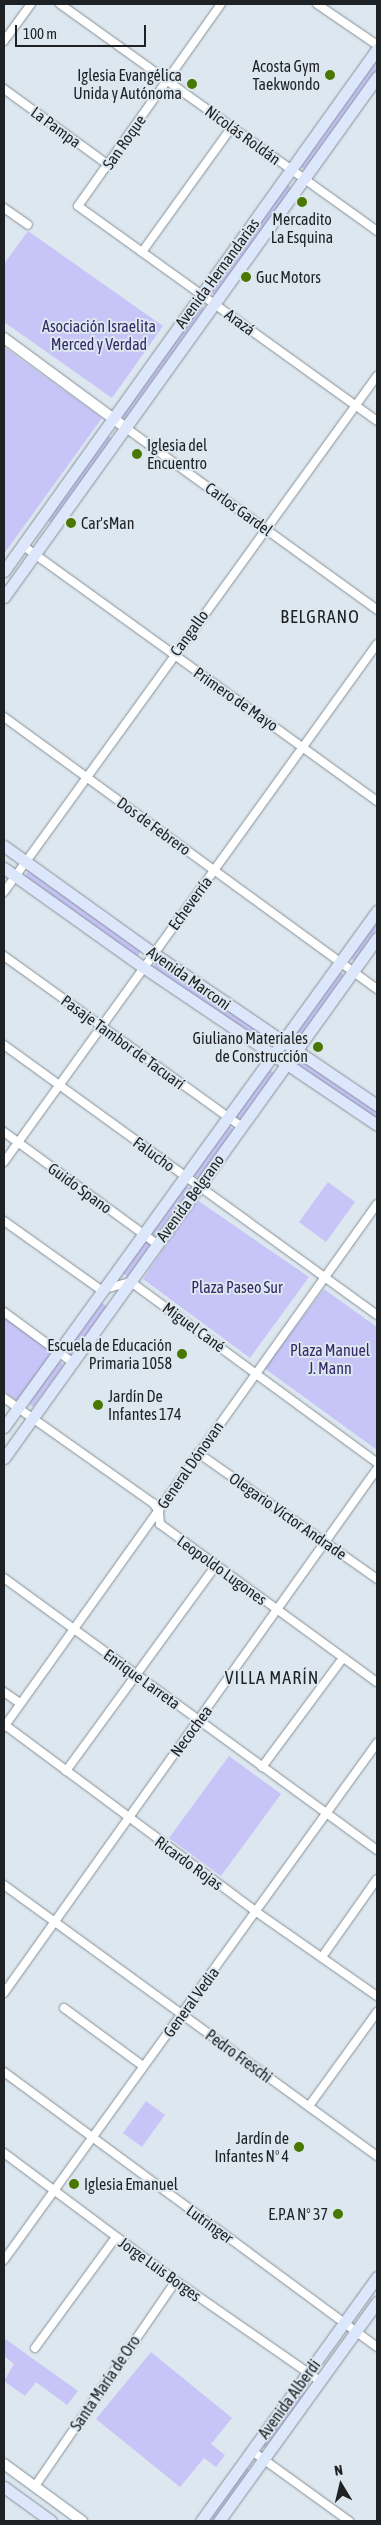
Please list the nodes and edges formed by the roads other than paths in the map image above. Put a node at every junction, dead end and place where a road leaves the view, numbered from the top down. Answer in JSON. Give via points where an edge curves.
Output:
{"nodes":[{"id":1,"x":31,"y":4,"type":"edge"},
{"id":2,"x":60,"y":4,"type":"edge"},
{"id":3,"x":221,"y":4,"type":"edge"},
{"id":4,"x":317,"y":4,"type":"edge"},
{"id":5,"x":4,"y":41,"type":"edge"},
{"id":6,"x":377,"y":45,"type":"edge"},
{"id":7,"x":377,"y":49,"type":"edge"},
{"id":8,"x":377,"y":78,"type":"edge"},
{"id":9,"x":168,"y":80,"type":"junction"},
{"id":10,"x":4,"y":89,"type":"edge"},
{"id":11,"x":231,"y":128,"type":"junction"},
{"id":12,"x":107,"y":164,"type":"junction"},
{"id":13,"x":292,"y":170,"type":"junction"},
{"id":14,"x":306,"y":178,"type":"junction"},
{"id":15,"x":78,"y":206,"type":"joint"},
{"id":16,"x":4,"y":208,"type":"edge"},
{"id":17,"x":28,"y":225,"type":"dead end"},
{"id":18,"x":377,"y":231,"type":"edge"},
{"id":19,"x":142,"y":252,"type":"junction"},
{"id":20,"x":201,"y":294,"type":"junction"},
{"id":21,"x":216,"y":304,"type":"junction"},
{"id":22,"x":4,"y":338,"type":"edge"},
{"id":23,"x":377,"y":376,"type":"edge"},
{"id":24,"x":356,"y":406,"type":"junction"},
{"id":25,"x":113,"y":416,"type":"junction"},
{"id":26,"x":377,"y":421,"type":"edge"},
{"id":27,"x":126,"y":428,"type":"junction"},
{"id":28,"x":266,"y":529,"type":"junction"},
{"id":29,"x":22,"y":545,"type":"junction"},
{"id":30,"x":35,"y":553,"type":"junction"},
{"id":31,"x":4,"y":570,"type":"edge"},
{"id":32,"x":4,"y":597,"type":"edge"},
{"id":33,"x":377,"y":610,"type":"edge"},
{"id":34,"x":377,"y":644,"type":"edge"},
{"id":35,"x":173,"y":654,"type":"junction"},
{"id":36,"x":4,"y":717,"type":"edge"},
{"id":37,"x":303,"y":747,"type":"junction"},
{"id":38,"x":87,"y":778,"type":"junction"},
{"id":39,"x":377,"y":801,"type":"edge"},
{"id":40,"x":4,"y":846,"type":"edge"},
{"id":41,"x":25,"y":862,"type":"junction"},
{"id":42,"x":4,"y":868,"type":"edge"},
{"id":43,"x":214,"y":869,"type":"junction"},
{"id":44,"x":15,"y":876,"type":"junction"},
{"id":45,"x":4,"y":892,"type":"edge"},
{"id":46,"x":377,"y":911,"type":"edge"},
{"id":47,"x":377,"y":938,"type":"edge"},
{"id":48,"x":153,"y":953,"type":"junction"},
{"id":49,"x":4,"y":956,"type":"edge"},
{"id":50,"x":341,"y":962,"type":"junction"},
{"id":51,"x":143,"y":967,"type":"junction"},
{"id":52,"x":353,"y":972,"type":"junction"},
{"id":53,"x":377,"y":989,"type":"edge"},
{"id":54,"x":100,"y":1026,"type":"junction"},
{"id":55,"x":283,"y":1042,"type":"junction"},
{"id":56,"x":4,"y":1045,"type":"edge"},
{"id":57,"x":296,"y":1052,"type":"junction"},
{"id":58,"x":272,"y":1056,"type":"junction"},
{"id":59,"x":287,"y":1065,"type":"junction"},
{"id":60,"x":58,"y":1084,"type":"junction"},
{"id":61,"x":377,"y":1105,"type":"edge"},
{"id":62,"x":229,"y":1117,"type":"junction"},
{"id":63,"x":377,"y":1125,"type":"edge"},
{"id":64,"x":242,"y":1127,"type":"junction"},
{"id":65,"x":4,"y":1132,"type":"edge"},
{"id":66,"x":18,"y":1142,"type":"junction"},
{"id":67,"x":4,"y":1162,"type":"edge"},
{"id":68,"x":185,"y":1177,"type":"junction"},
{"id":69,"x":198,"y":1186,"type":"junction"},
{"id":70,"x":377,"y":1204,"type":"edge"},
{"id":71,"x":4,"y":1221,"type":"edge"},
{"id":72,"x":142,"y":1234,"type":"junction"},
{"id":73,"x":156,"y":1244,"type":"junction"},
{"id":74,"x":325,"y":1277,"type":"junction"},
{"id":75,"x":131,"y":1282,"type":"junction"},
{"id":76,"x":101,"y":1290,"type":"junction"},
{"id":77,"x":4,"y":1312,"type":"edge"},
{"id":78,"x":377,"y":1315,"type":"edge"},
{"id":79,"x":59,"y":1353,"type":"junction"},
{"id":80,"x":72,"y":1362,"type":"junction"},
{"id":81,"x":257,"y":1372,"type":"junction"},
{"id":82,"x":4,"y":1398,"type":"edge"},
{"id":83,"x":17,"y":1407,"type":"junction"},
{"id":84,"x":32,"y":1417,"type":"junction"},
{"id":85,"x":4,"y":1427,"type":"edge"},
{"id":86,"x":198,"y":1453,"type":"junction"},
{"id":87,"x":4,"y":1458,"type":"edge"},
{"id":88,"x":377,"y":1463,"type":"edge"},
{"id":89,"x":377,"y":1469,"type":"edge"},
{"id":90,"x":158,"y":1511,"type":"junction"},
{"id":91,"x":327,"y":1542,"type":"junction"},
{"id":92,"x":216,"y":1565,"type":"junction"},
{"id":93,"x":377,"y":1579,"type":"edge"},
{"id":94,"x":6,"y":1580,"type":"edge"},
{"id":95,"x":4,"y":1590,"type":"edge"},
{"id":96,"x":278,"y":1611,"type":"junction"},
{"id":97,"x":74,"y":1629,"type":"junction"},
{"id":98,"x":343,"y":1658,"type":"junction"},
{"id":99,"x":136,"y":1676,"type":"junction"},
{"id":100,"x":377,"y":1682,"type":"edge"},
{"id":101,"x":4,"y":1692,"type":"edge"},
{"id":102,"x":20,"y":1704,"type":"junction"},
{"id":103,"x":198,"y":1721,"type":"junction"},
{"id":104,"x":4,"y":1726,"type":"edge"},
{"id":105,"x":377,"y":1743,"type":"edge"},
{"id":106,"x":262,"y":1767,"type":"junction"},
{"id":107,"x":66,"y":1771,"type":"junction"},
{"id":108,"x":328,"y":1813,"type":"junction"},
{"id":109,"x":128,"y":1818,"type":"junction"},
{"id":110,"x":377,"y":1850,"type":"edge"},
{"id":111,"x":377,"y":1879,"type":"edge"},
{"id":112,"x":4,"y":1885,"type":"edge"},
{"id":113,"x":255,"y":1911,"type":"junction"},
{"id":114,"x":54,"y":1921,"type":"junction"},
{"id":115,"x":322,"y":1957,"type":"junction"},
{"id":116,"x":4,"y":1993,"type":"edge"},
{"id":117,"x":377,"y":1996,"type":"edge"},
{"id":118,"x":64,"y":2008,"type":"dead end"},
{"id":119,"x":377,"y":2012,"type":"edge"},
{"id":120,"x":182,"y":2014,"type":"junction"},
{"id":121,"x":143,"y":2066,"type":"junction"},
{"id":122,"x":4,"y":2072,"type":"edge"},
{"id":123,"x":309,"y":2106,"type":"junction"},
{"id":124,"x":92,"y":2137,"type":"junction"},
{"id":125,"x":4,"y":2152,"type":"edge"},
{"id":126,"x":377,"y":2156,"type":"edge"},
{"id":127,"x":54,"y":2191,"type":"junction"},
{"id":128,"x":116,"y":2236,"type":"junction"},
{"id":129,"x":4,"y":2260,"type":"edge"},
{"id":130,"x":377,"y":2277,"type":"edge"},
{"id":131,"x":176,"y":2281,"type":"junction"},
{"id":132,"x":377,"y":2302,"type":"edge"},
{"id":133,"x":344,"y":2322,"type":"junction"},
{"id":134,"x":356,"y":2331,"type":"junction"},
{"id":135,"x":377,"y":2347,"type":"edge"},
{"id":136,"x":35,"y":2348,"type":"dead end"},
{"id":137,"x":308,"y":2372,"type":"junction"},
{"id":138,"x":320,"y":2381,"type":"junction"},
{"id":139,"x":252,"y":2451,"type":"junction"},
{"id":140,"x":263,"y":2459,"type":"junction"},
{"id":141,"x":4,"y":2464,"type":"edge"},
{"id":142,"x":35,"y":2486,"type":"junction"},
{"id":143,"x":4,"y":2487,"type":"edge"},
{"id":144,"x":51,"y":2521,"type":"edge"},
{"id":145,"x":82,"y":2521,"type":"edge"},
{"id":146,"x":200,"y":2521,"type":"edge"},
{"id":147,"x":219,"y":2521,"type":"edge"},
{"id":148,"x":349,"y":2521,"type":"edge"}],
"edges":[{"from":1,"to":5,"type":"street"},
{"from":2,"to":9,"type":"street","name":"Nicolás Roldán"},
{"from":3,"to":9,"type":"street","name":"San Roque"},
{"from":4,"to":6,"type":"street"},
{"from":7,"to":13,"type":"main road","name":"Avenida Hernandarias"},
{"from":8,"to":14,"type":"main road","name":"Avenida Hernandarias"},
{"from":9,"to":11,"type":"street","name":"Nicolás Roldán"},
{"from":9,"to":12,"type":"street","name":"San Roque"},
{"from":10,"to":12,"type":"street","name":"La Pampa"},
{"from":11,"to":13,"type":"street","name":"Nicolás Roldán"},
{"from":11,"to":19,"type":"street"},
{"from":12,"to":15,"type":"street","name":"San Roque"},
{"from":13,"to":14,"type":"street","name":"Nicolás Roldán"},
{"from":13,"to":20,"type":"main road","name":"Avenida Hernandarias"},
{"from":14,"to":18,"type":"street","name":"Nicolás Roldán"},
{"from":14,"to":21,"type":"main road","name":"Avenida Hernandarias"},
{"from":15,"to":19,"type":"street","name":"Arazá"},
{"from":16,"to":17,"type":"street"},
{"from":19,"to":20,"type":"street","name":"Arazá"},
{"from":20,"to":21,"type":"street","name":"Arazá"},
{"from":20,"to":25,"type":"main road","name":"Avenida Hernandarias"},
{"from":21,"to":24,"type":"street","name":"Arazá"},
{"from":21,"to":27,"type":"main road","name":"Avenida Hernandarias"},
{"from":22,"to":25,"type":"street","name":"Carlos Gardel"},
{"from":23,"to":24,"type":"street","name":"Cangallo"},
{"from":24,"to":26,"type":"street","name":"Arazá"},
{"from":24,"to":28,"type":"street","name":"Cangallo"},
{"from":25,"to":27,"type":"street","name":"Carlos Gardel"},
{"from":25,"to":29,"type":"main road","name":"Avenida Hernandarias"},
{"from":27,"to":28,"type":"street","name":"Carlos Gardel"},
{"from":27,"to":30,"type":"main road","name":"Avenida Hernandarias"},
{"from":28,"to":33,"type":"street","name":"Carlos Gardel"},
{"from":28,"to":35,"type":"street","name":"Cangallo"},
{"from":29,"to":30,"type":"street","name":"Primero de Mayo"},
{"from":29,"to":31,"type":"main road","name":"Avenida Hernandarias"},
{"from":30,"to":32,"type":"main road","name":"Avenida Hernandarias"},
{"from":30,"to":35,"type":"street","name":"Primero de Mayo"},
{"from":34,"to":37,"type":"street","name":"Echeverría"},
{"from":35,"to":37,"type":"street","name":"Primero de Mayo"},
{"from":35,"to":38,"type":"street","name":"Cangallo"},
{"from":36,"to":38,"type":"street","name":"Dos de Febrero"},
{"from":37,"to":39,"type":"street","name":"Primero de Mayo"},
{"from":37,"to":43,"type":"street","name":"Echeverría"},
{"from":38,"to":41,"type":"street","name":"Cangallo"},
{"from":38,"to":43,"type":"street","name":"Dos de Febrero"},
{"from":40,"to":41,"type":"main road","name":"Avenida Marconi"},
{"from":41,"to":44,"type":"street","name":"Cangallo"},
{"from":41,"to":48,"type":"main road","name":"Avenida Marconi"},
{"from":42,"to":44,"type":"main road","name":"Avenida Marconi"},
{"from":43,"to":48,"type":"street","name":"Echeverría"},
{"from":43,"to":50,"type":"street","name":"Dos de Febrero"},
{"from":44,"to":45,"type":"street","name":"Cangallo"},
{"from":44,"to":51,"type":"main road","name":"Avenida Marconi"},
{"from":46,"to":50,"type":"main road","name":"Avenida Belgrano"},
{"from":47,"to":52,"type":"main road","name":"Avenida Belgrano"},
{"from":48,"to":51,"type":"street","name":"Echeverría"},
{"from":48,"to":55,"type":"main road","name":"Avenida Marconi"},
{"from":49,"to":54,"type":"street","name":"Pasaje Tambor de Tacuarí"},
{"from":50,"to":52,"type":"street","name":"Dos de Febrero"},
{"from":50,"to":55,"type":"main road","name":"Avenida Belgrano"},
{"from":51,"to":54,"type":"street","name":"Echeverría"},
{"from":51,"to":58,"type":"main road","name":"Avenida Marconi"},
{"from":52,"to":53,"type":"street","name":"Dos de Febrero"},
{"from":52,"to":57,"type":"main road","name":"Avenida Belgrano"},
{"from":54,"to":60,"type":"street","name":"Echeverría"},
{"from":54,"to":62,"type":"street","name":"Pasaje Tambor de Tacuarí"},
{"from":55,"to":57,"type":"main road","name":"Avenida Marconi"},
{"from":55,"to":58,"type":"main road","name":"Avenida Belgrano"},
{"from":56,"to":60,"type":"street","name":"Falucho"},
{"from":57,"to":59,"type":"main road","name":"Avenida Belgrano"},
{"from":57,"to":61,"type":"main road","name":"Avenida Marconi"},
{"from":58,"to":59,"type":"main road","name":"Avenida Marconi"},
{"from":58,"to":62,"type":"main road","name":"Avenida Belgrano"},
{"from":59,"to":63,"type":"main road","name":"Avenida Marconi"},
{"from":59,"to":64,"type":"main road","name":"Avenida Belgrano"},
{"from":60,"to":66,"type":"street","name":"Echeverría"},
{"from":60,"to":68,"type":"street","name":"Falucho"},
{"from":62,"to":64,"type":"street","name":"Pasaje Tambor de Tacuarí"},
{"from":62,"to":68,"type":"main road","name":"Avenida Belgrano"},
{"from":64,"to":69,"type":"main road","name":"Avenida Belgrano"},
{"from":65,"to":66,"type":"street","name":"Guido Spano"},
{"from":66,"to":67,"type":"street","name":"Echeverría"},
{"from":66,"to":72,"type":"street","name":"Guido Spano"},
{"from":68,"to":69,"type":"street","name":"Falucho"},
{"from":68,"to":72,"type":"main road","name":"Avenida Belgrano"},
{"from":69,"to":73,"type":"main road","name":"Avenida Belgrano"},
{"from":69,"to":74,"type":"street","name":"Falucho"},
{"from":70,"to":74,"type":"street","name":"General Dónovan"},
{"from":71,"to":76,"type":"street"},
{"from":72,"to":73,"type":"street","name":"Guido Spano"},
{"from":72,"to":76,"type":"main road","name":"Avenida Belgrano"},
{"from":73,"to":75,"type":"main road","name":"Avenida Belgrano"},
{"from":74,"to":78,"type":"street","name":"Falucho"},
{"from":74,"to":81,"type":"street","name":"General Dónovan"},
{"from":75,"to":76,"type":"street"},
{"from":75,"to":80,"type":"main road","name":"Avenida Belgrano"},
{"from":75,"to":81,"type":"street","name":"Miguel Cané"},
{"from":76,"to":79,"type":"main road","name":"Avenida Belgrano"},
{"from":77,"to":79,"type":"street"},
{"from":79,"to":80,"type":"street"},
{"from":79,"to":83,"type":"main road","name":"Avenida Belgrano"},
{"from":80,"to":84,"type":"main road","name":"Avenida Belgrano"},
{"from":81,"to":86,"type":"street","name":"General Dónovan"},
{"from":81,"to":88,"type":"street","name":"Miguel Cané"},
{"from":82,"to":83,"type":"street","name":"Leopoldo Lugones"},
{"from":83,"to":84,"type":"street","name":"Leopoldo Lugones"},
{"from":83,"to":85,"type":"main road","name":"Avenida Belgrano"},
{"from":84,"to":87,"type":"main road","name":"Avenida Belgrano"},
{"from":84,"to":90,"type":"street","name":"Leopoldo Lugones"},
{"from":86,"to":90,"type":"street","name":"General Dónovan"},
{"from":86,"to":91,"type":"street","name":"Olegario Víctor Andrade"},
{"from":89,"to":91,"type":"street","name":"Necochea"},
{"from":90,"to":92,"type":"street","name":"Leopoldo Lugones","via":[[160,1524]]},
{"from":90,"to":97,"type":"street","name":"General Dónovan"},
{"from":91,"to":93,"type":"street","name":"Olegario Víctor Andrade"},
{"from":91,"to":96,"type":"street","name":"Necochea"},
{"from":92,"to":96,"type":"street","name":"Leopoldo Lugones"},
{"from":92,"to":99,"type":"street"},
{"from":94,"to":95,"type":"street"},
{"from":94,"to":97,"type":"street","name":"Enrique Larreta"},
{"from":96,"to":98,"type":"street","name":"Leopoldo Lugones"},
{"from":96,"to":103,"type":"street","name":"Necochea"},
{"from":97,"to":99,"type":"street","name":"Enrique Larreta"},
{"from":97,"to":102,"type":"street","name":"General Dónovan"},
{"from":98,"to":100,"type":"street","name":"Leopoldo Lugones"},
{"from":98,"to":106,"type":"street"},
{"from":99,"to":103,"type":"street","name":"Enrique Larreta"},
{"from":99,"to":107,"type":"street"},
{"from":101,"to":102,"type":"street"},
{"from":102,"to":104,"type":"street","name":"General Dónovan"},
{"from":103,"to":106,"type":"street","name":"Enrique Larreta"},
{"from":103,"to":109,"type":"street","name":"Necochea"},
{"from":104,"to":107,"type":"street","name":"Ricardo Rojas"},
{"from":105,"to":108,"type":"street","name":"General Vedia"},
{"from":106,"to":108,"type":"street","name":"Enrique Larreta"},
{"from":107,"to":109,"type":"street","name":"Ricardo Rojas"},
{"from":108,"to":110,"type":"street","name":"Enrique Larreta"},
{"from":108,"to":113,"type":"street","name":"General Vedia"},
{"from":109,"to":113,"type":"street","name":"Ricardo Rojas"},
{"from":109,"to":114,"type":"street","name":"Necochea"},
{"from":111,"to":115,"type":"street"},
{"from":112,"to":114,"type":"street","name":"Pedro Freschi"},
{"from":113,"to":115,"type":"street","name":"Ricardo Rojas"},
{"from":113,"to":120,"type":"street","name":"General Vedia"},
{"from":114,"to":116,"type":"street","name":"Necochea"},
{"from":114,"to":120,"type":"street","name":"Pedro Freschi"},
{"from":115,"to":117,"type":"street","name":"Ricardo Rojas"},
{"from":118,"to":121,"type":"street"},
{"from":119,"to":123,"type":"street"},
{"from":120,"to":121,"type":"street","name":"General Vedia"},
{"from":120,"to":123,"type":"street","name":"Pedro Freschi"},
{"from":121,"to":124,"type":"street","name":"General Vedia"},
{"from":122,"to":124,"type":"street","name":"Lutringer"},
{"from":123,"to":126,"type":"street","name":"Pedro Freschi"},
{"from":124,"to":127,"type":"street","name":"General Vedia"},
{"from":124,"to":133,"type":"street","name":"Lutringer"},
{"from":125,"to":127,"type":"street","name":"Jorge Luis Borges"},
{"from":127,"to":128,"type":"street","name":"Jorge Luis Borges"},
{"from":127,"to":129,"type":"street","name":"General Vedia"},
{"from":128,"to":131,"type":"street","name":"Jorge Luis Borges"},
{"from":128,"to":136,"type":"street"},
{"from":130,"to":133,"type":"main road","name":"Avenida Alberdi"},
{"from":131,"to":137,"type":"street","name":"Jorge Luis Borges"},
{"from":131,"to":142,"type":"street","name":"Santa María de Oro"},
{"from":132,"to":134,"type":"main road","name":"Avenida Alberdi"},
{"from":133,"to":134,"type":"street","name":"Lutringer"},
{"from":133,"to":137,"type":"main road","name":"Avenida Alberdi"},
{"from":134,"to":135,"type":"street","name":"Lutringer"},
{"from":134,"to":138,"type":"main road","name":"Avenida Alberdi"},
{"from":137,"to":138,"type":"street","name":"Jorge Luis Borges"},
{"from":137,"to":139,"type":"main road","name":"Avenida Alberdi"},
{"from":138,"to":140,"type":"main road","name":"Avenida Alberdi"},
{"from":139,"to":140,"type":"street"},
{"from":139,"to":146,"type":"main road","name":"Avenida Alberdi"},
{"from":140,"to":147,"type":"main road","name":"Avenida Alberdi"},
{"from":140,"to":148,"type":"street"},
{"from":141,"to":142,"type":"street"},
{"from":142,"to":145,"type":"street"},
{"from":143,"to":144,"type":"main road"}]}
